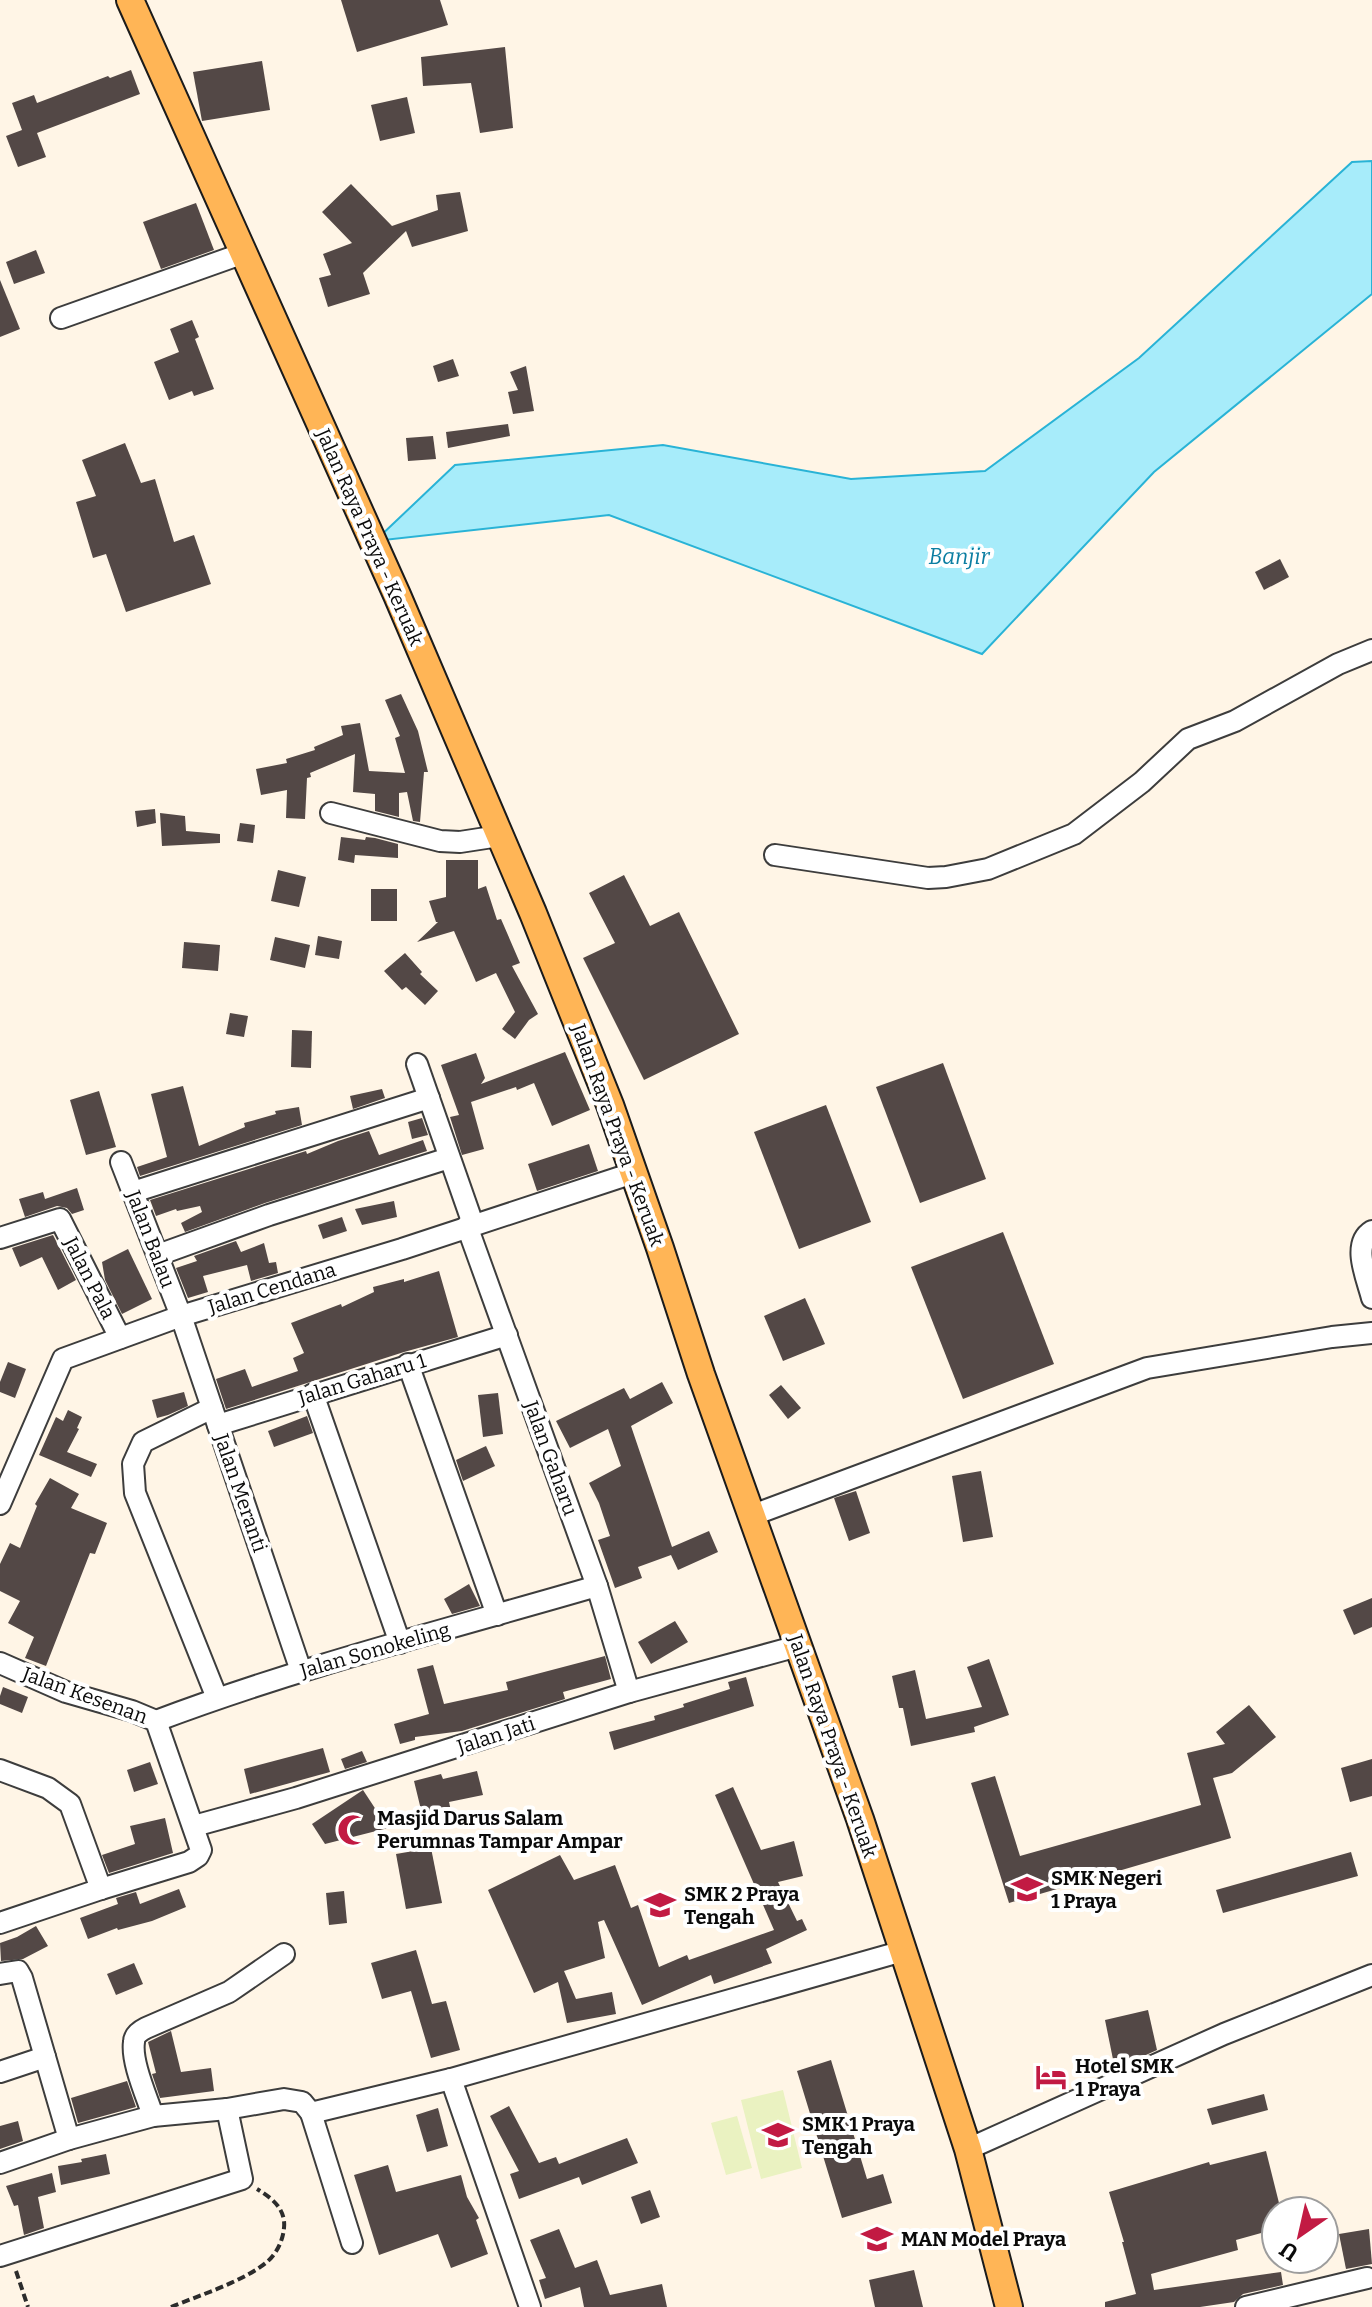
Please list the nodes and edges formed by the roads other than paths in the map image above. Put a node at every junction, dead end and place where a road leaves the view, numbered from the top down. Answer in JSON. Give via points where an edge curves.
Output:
{"nodes":[{"id":1,"x":130,"y":0,"type":"edge"},
{"id":2,"x":244,"y":253,"type":"junction"},
{"id":3,"x":61,"y":318,"type":"dead end"},
{"id":4,"x":1372,"y":650,"type":"edge"},
{"id":5,"x":331,"y":813,"type":"dead end"},
{"id":6,"x":499,"y":836,"type":"junction"},
{"id":7,"x":775,"y":855,"type":"dead end"},
{"id":8,"x":417,"y":1064,"type":"dead end"},
{"id":9,"x":429,"y":1098,"type":"junction"},
{"id":10,"x":449,"y":1158,"type":"junction"},
{"id":11,"x":121,"y":1162,"type":"dead end"},
{"id":12,"x":633,"y":1173,"type":"junction"},
{"id":13,"x":133,"y":1192,"type":"junction"},
{"id":14,"x":470,"y":1225,"type":"junction"},
{"id":15,"x":1372,"y":1231,"type":"edge"},
{"id":16,"x":0,"y":1238,"type":"edge"},
{"id":17,"x":158,"y":1255,"type":"junction"},
{"id":18,"x":1372,"y":1298,"type":"edge"},
{"id":19,"x":181,"y":1316,"type":"junction"},
{"id":20,"x":1372,"y":1333,"type":"edge"},
{"id":21,"x":507,"y":1335,"type":"junction"},
{"id":22,"x":120,"y":1338,"type":"junction"},
{"id":23,"x":408,"y":1364,"type":"junction"},
{"id":24,"x":313,"y":1394,"type":"junction"},
{"id":25,"x":215,"y":1417,"type":"junction"},
{"id":26,"x":0,"y":1504,"type":"edge"},
{"id":27,"x":753,"y":1515,"type":"junction"},
{"id":28,"x":597,"y":1586,"type":"junction"},
{"id":29,"x":497,"y":1615,"type":"junction"},
{"id":30,"x":400,"y":1643,"type":"junction"},
{"id":31,"x":798,"y":1646,"type":"junction"},
{"id":32,"x":0,"y":1663,"type":"edge"},
{"id":33,"x":301,"y":1671,"type":"junction"},
{"id":34,"x":629,"y":1692,"type":"junction"},
{"id":35,"x":217,"y":1698,"type":"junction"},
{"id":36,"x":156,"y":1721,"type":"junction"},
{"id":37,"x":0,"y":1770,"type":"edge"},
{"id":38,"x":194,"y":1826,"type":"junction"},
{"id":39,"x":101,"y":1889,"type":"junction"},
{"id":40,"x":0,"y":1923,"type":"edge"},
{"id":41,"x":903,"y":1951,"type":"junction"},
{"id":42,"x":284,"y":1954,"type":"dead end"},
{"id":43,"x":0,"y":1974,"type":"edge"},
{"id":44,"x":1372,"y":1975,"type":"edge"},
{"id":45,"x":45,"y":2057,"type":"junction"},
{"id":46,"x":0,"y":2072,"type":"edge"},
{"id":47,"x":451,"y":2079,"type":"junction"},
{"id":48,"x":227,"y":2109,"type":"junction"},
{"id":49,"x":311,"y":2113,"type":"junction"},
{"id":50,"x":153,"y":2116,"type":"junction"},
{"id":51,"x":69,"y":2139,"type":"junction"},
{"id":52,"x":968,"y":2149,"type":"junction"},
{"id":53,"x":0,"y":2163,"type":"edge"},
{"id":54,"x":352,"y":2243,"type":"dead end"},
{"id":55,"x":5,"y":2254,"type":"edge"},
{"id":56,"x":1367,"y":2278,"type":"dead end"},
{"id":57,"x":530,"y":2307,"type":"edge"},
{"id":58,"x":1009,"y":2307,"type":"edge"},
{"id":59,"x":1246,"y":2307,"type":"edge"}],
"edges":[{"from":1,"to":2,"type":"main road","name":"Jalan Raya Praya - Keruak"},
{"from":2,"to":3,"type":"street"},
{"from":2,"to":6,"type":"main road","name":"Jalan Raya Praya - Keruak"},
{"from":4,"to":7,"type":"street","via":[[1243,717],[1188,739],[1074,834],[988,869],[928,878]]},
{"from":5,"to":6,"type":"street","via":[[440,841]]},
{"from":6,"to":12,"type":"main road","name":"Jalan Raya Praya - Keruak"},
{"from":8,"to":9,"type":"street","name":"Jalan Gaharu"},
{"from":9,"to":10,"type":"street","name":"Jalan Gaharu"},
{"from":9,"to":13,"type":"street"},
{"from":10,"to":14,"type":"street","name":"Jalan Gaharu"},
{"from":10,"to":17,"type":"street"},
{"from":11,"to":13,"type":"street","name":"Jalan Balau"},
{"from":12,"to":14,"type":"street","name":"Jalan Cendana"},
{"from":12,"to":27,"type":"main road","name":"Jalan Raya Praya - Keruak"},
{"from":13,"to":17,"type":"street","name":"Jalan Balau"},
{"from":14,"to":19,"type":"street","name":"Jalan Cendana"},
{"from":14,"to":21,"type":"street","name":"Jalan Gaharu"},
{"from":15,"to":18,"type":"street","via":[[1361,1249]]},
{"from":16,"to":22,"type":"street","name":"Jalan Pala","via":[[60,1219]]},
{"from":17,"to":19,"type":"street","name":"Jalan Balau"},
{"from":19,"to":22,"type":"street","name":"Jalan Cendana"},
{"from":19,"to":25,"type":"street","name":"Jalan Meranti"},
{"from":20,"to":27,"type":"street","via":[[1147,1368]]},
{"from":21,"to":23,"type":"street","name":"Jalan Gaharu 1"},
{"from":21,"to":28,"type":"street","name":"Jalan Gaharu"},
{"from":22,"to":26,"type":"street","name":"Jalan Cendana","via":[[63,1359]]},
{"from":23,"to":24,"type":"street","name":"Jalan Gaharu 1"},
{"from":23,"to":29,"type":"street"},
{"from":24,"to":25,"type":"street","name":"Jalan Gaharu 1"},
{"from":24,"to":30,"type":"street"},
{"from":25,"to":33,"type":"street","name":"Jalan Meranti"},
{"from":25,"to":35,"type":"street","name":"Jalan Gaharu 1","via":[[143,1442],[133,1464],[135,1493]]},
{"from":27,"to":31,"type":"main road","name":"Jalan Raya Praya - Keruak"},
{"from":28,"to":29,"type":"street","name":"Jalan Sonokeling"},
{"from":28,"to":34,"type":"street","name":"Jalan Gaharu"},
{"from":29,"to":30,"type":"street","name":"Jalan Sonokeling"},
{"from":30,"to":33,"type":"street","name":"Jalan Sonokeling"},
{"from":31,"to":34,"type":"street","name":"Jalan Jati"},
{"from":31,"to":41,"type":"main road","name":"Jalan Raya Praya - Keruak"},
{"from":32,"to":36,"type":"street","name":"Jalan Kesenan","via":[[66,1692]]},
{"from":33,"to":35,"type":"street","name":"Jalan Sonokeling"},
{"from":34,"to":38,"type":"street","name":"Jalan Jati"},
{"from":35,"to":36,"type":"street","name":"Jalan Sonokeling"},
{"from":36,"to":38,"type":"street","name":"Jalan Kesenan"},
{"from":37,"to":39,"type":"street","via":[[48,1788],[70,1804]]},
{"from":38,"to":39,"type":"street","via":[[201,1850],[194,1859]]},
{"from":39,"to":40,"type":"street"},
{"from":41,"to":47,"type":"street"},
{"from":41,"to":52,"type":"main road","name":"Jalan Raya Praya - Keruak"},
{"from":42,"to":50,"type":"street","via":[[229,1992],[137,2034],[137,2066]]},
{"from":43,"to":45,"type":"street","via":[[20,1974]]},
{"from":44,"to":52,"type":"street","via":[[1224,2034]]},
{"from":45,"to":46,"type":"street"},
{"from":45,"to":51,"type":"street"},
{"from":47,"to":49,"type":"street"},
{"from":47,"to":57,"type":"street"},
{"from":48,"to":49,"type":"street","via":[[294,2099]]},
{"from":48,"to":50,"type":"street"},
{"from":48,"to":55,"type":"street","via":[[242,2179]]},
{"from":49,"to":54,"type":"street"},
{"from":50,"to":51,"type":"street"},
{"from":51,"to":53,"type":"street"},
{"from":52,"to":58,"type":"main road","name":"Jalan Raya Praya - Keruak"},
{"from":56,"to":59,"type":"street"}]}
